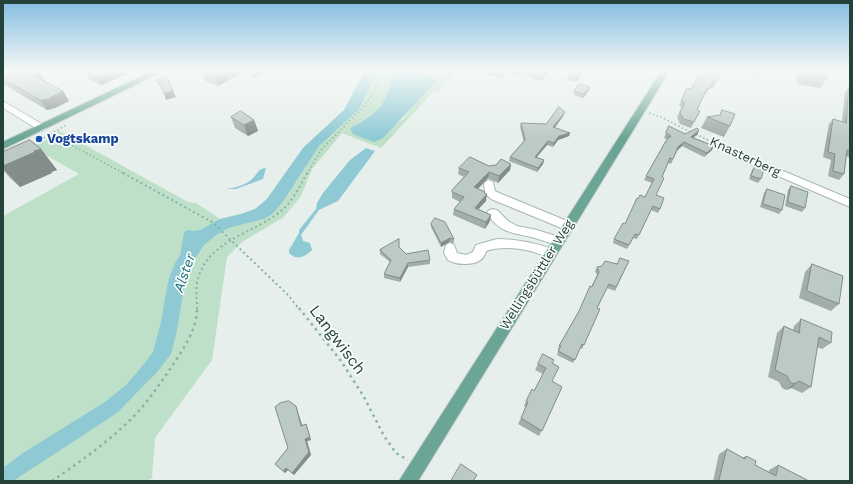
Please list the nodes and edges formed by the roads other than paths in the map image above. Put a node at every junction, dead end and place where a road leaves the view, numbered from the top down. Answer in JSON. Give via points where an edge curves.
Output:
{"nodes":[{"id":1,"x":115,"y":93,"type":"edge"},
{"id":2,"x":652,"y":93,"type":"edge"},
{"id":3,"x":3,"y":104,"type":"edge"},
{"id":4,"x":42,"y":128,"type":"junction"},
{"id":5,"x":3,"y":146,"type":"edge"},
{"id":6,"x":738,"y":155,"type":"road end"},
{"id":7,"x":489,"y":184,"type":"dead end"},
{"id":8,"x":850,"y":203,"type":"edge"},
{"id":9,"x":492,"y":213,"type":"dead end"},
{"id":10,"x":568,"y":226,"type":"junction"},
{"id":11,"x":555,"y":247,"type":"junction"},
{"id":12,"x":450,"y":248,"type":"dead end"},
{"id":13,"x":408,"y":481,"type":"edge"}],
"edges":[{"from":1,"to":4,"type":"main road"},
{"from":2,"to":10,"type":"main road","name":"Wellingsbüttler Weg"},
{"from":3,"to":4,"type":"street"},
{"from":4,"to":5,"type":"main road"},
{"from":6,"to":8,"type":"street","name":"Knasterberg"},
{"from":7,"to":10,"type":"street","via":[[490,193],[495,196]]},
{"from":9,"to":11,"type":"street","via":[[514,230],[537,234]]},
{"from":10,"to":11,"type":"main road","name":"Wellingsbüttler Weg"},
{"from":11,"to":12,"type":"street","via":[[500,244],[484,246],[480,248],[480,254],[476,258],[466,260],[450,254]]},
{"from":11,"to":13,"type":"main road","name":"Wellingsbüttler Weg"}]}
